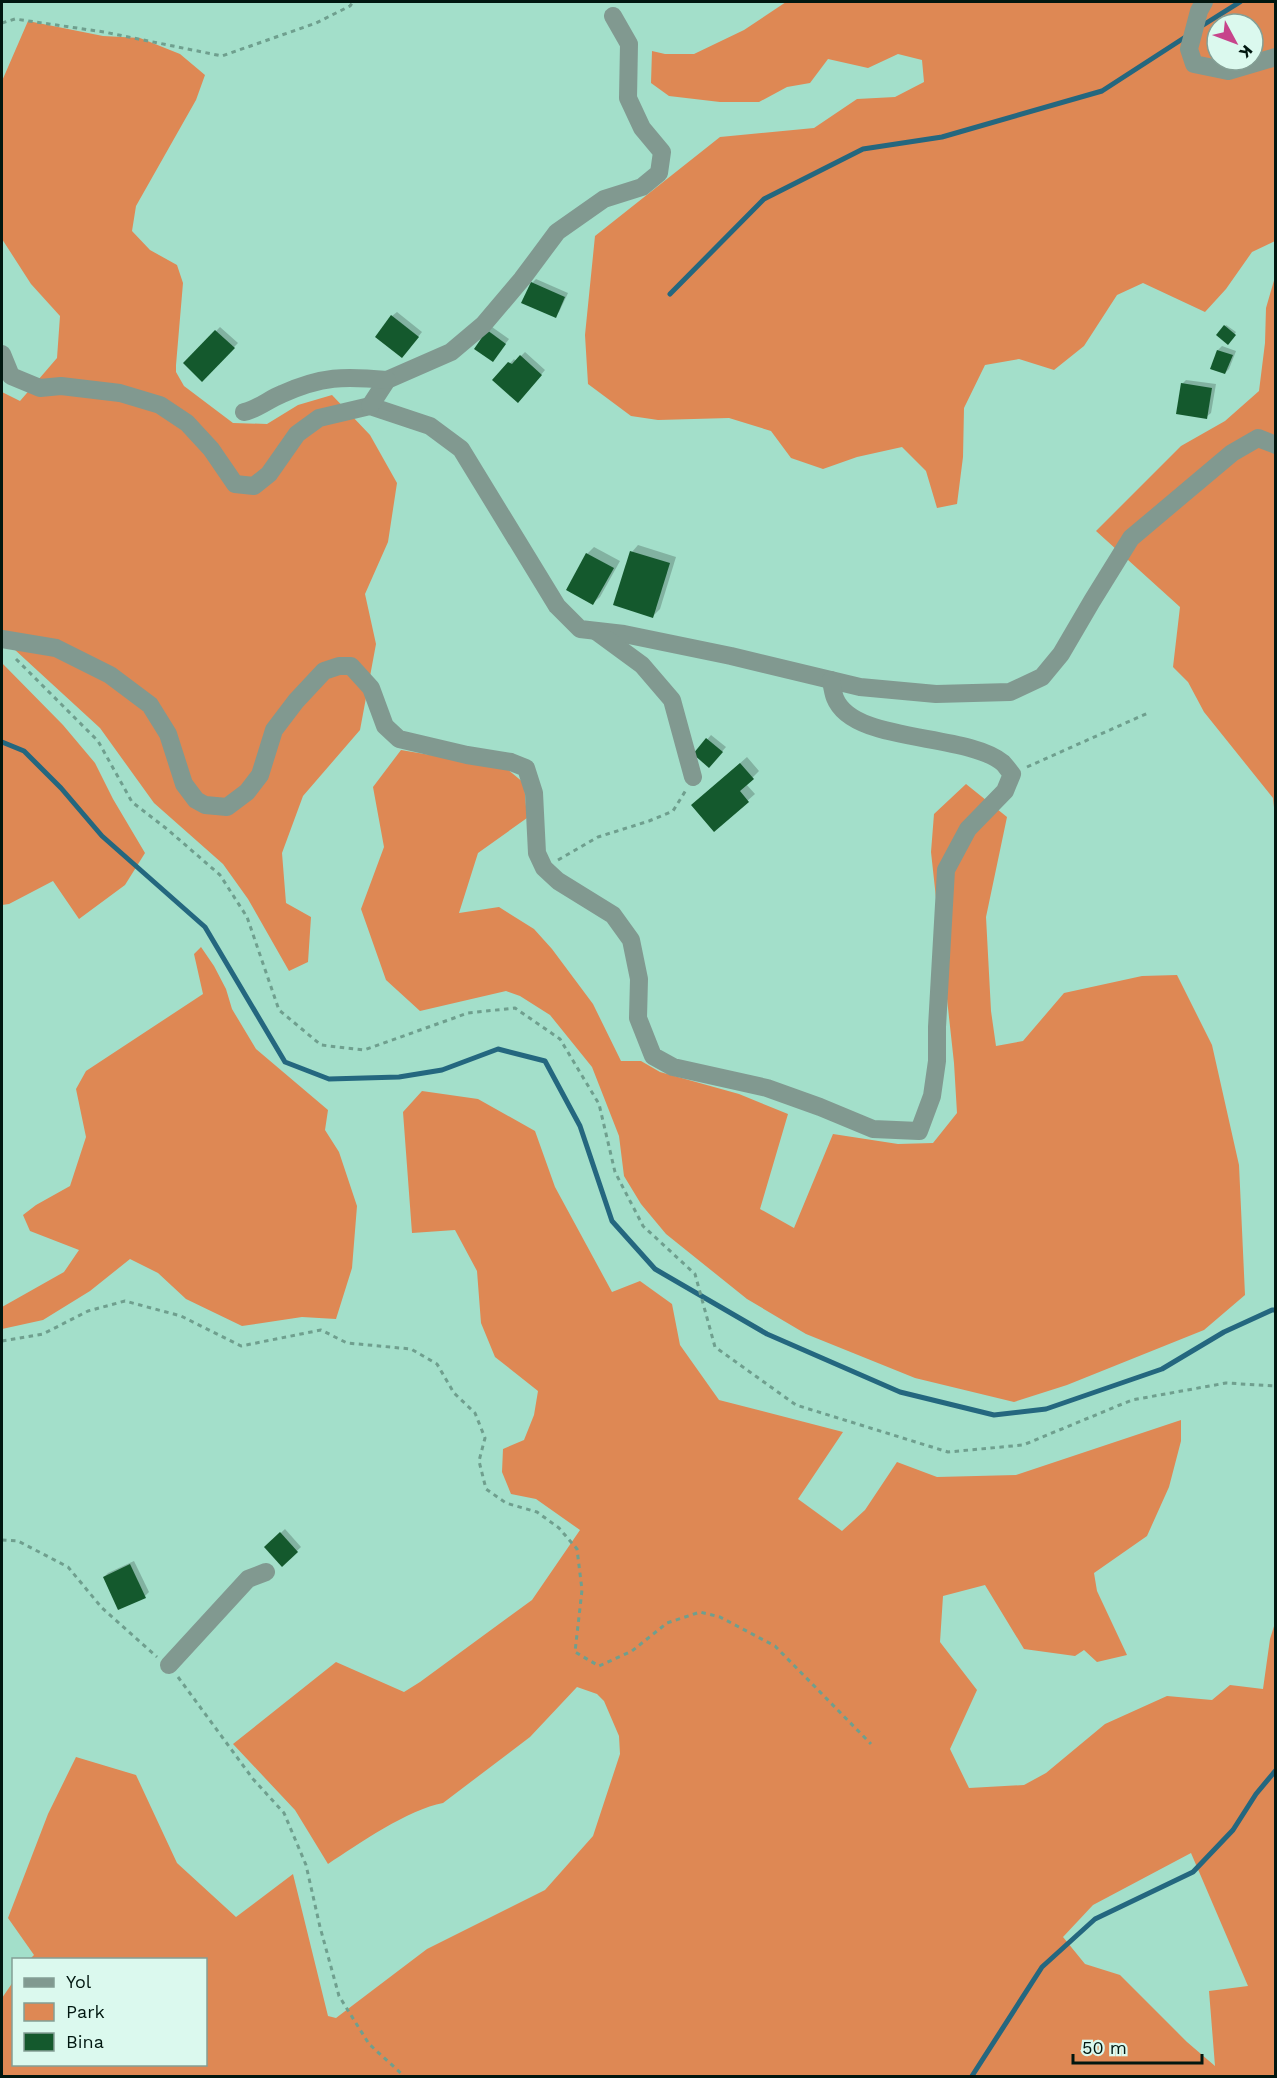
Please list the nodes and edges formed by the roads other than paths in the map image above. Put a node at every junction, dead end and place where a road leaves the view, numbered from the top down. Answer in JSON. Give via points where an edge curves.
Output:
{"nodes":[{"id":1,"x":1204,"y":2,"type":"edge"},
{"id":2,"x":613,"y":16,"type":"dead end"},
{"id":3,"x":1275,"y":57,"type":"edge"},
{"id":4,"x":2,"y":354,"type":"edge"},
{"id":5,"x":387,"y":380,"type":"junction"},
{"id":6,"x":370,"y":406,"type":"junction"},
{"id":7,"x":244,"y":412,"type":"dead end"},
{"id":8,"x":1275,"y":445,"type":"edge"},
{"id":9,"x":593,"y":629,"type":"junction"},
{"id":10,"x":6,"y":646,"type":"edge"},
{"id":11,"x":831,"y":680,"type":"junction"},
{"id":12,"x":693,"y":777,"type":"road end"},
{"id":13,"x":266,"y":1572,"type":"dead end"},
{"id":14,"x":169,"y":1665,"type":"road end"}],
"edges":[{"from":1,"to":3,"type":"street","via":[[1189,49],[1194,64],[1228,71]]},
{"from":2,"to":5,"type":"street","via":[[629,44],[628,98],[642,128],[662,152],[659,173],[642,187],[604,199],[557,232],[483,325],[451,352]]},
{"from":4,"to":6,"type":"street","via":[[10,376],[40,388],[61,386],[120,393],[160,405],[187,423],[235,484],[254,486],[269,474],[297,434],[319,418]]},
{"from":5,"to":6,"type":"street"},
{"from":5,"to":7,"type":"street","via":[[317,380]]},
{"from":6,"to":9,"type":"street","via":[[430,426],[461,449],[557,606],[580,629]]},
{"from":8,"to":11,"type":"street","via":[[1258,438],[1232,453],[1131,538],[1061,654],[1042,677],[1010,692],[936,694],[860,687]]},
{"from":9,"to":11,"type":"street"},
{"from":9,"to":12,"type":"street","via":[[642,665],[672,700]]},
{"from":10,"to":11,"type":"street","via":[[56,648],[110,675],[150,705],[168,734],[184,784],[205,806],[227,807],[247,792],[260,775],[274,730],[297,701],[324,671],[351,666],[371,688],[385,726],[399,739],[526,768],[534,793],[537,853],[544,868],[613,915],[631,940],[639,979],[639,1018],[653,1056],[673,1067],[767,1088],[873,1129],[919,1131],[932,1096],[937,1061],[946,870],[968,829],[1005,791],[1012,774],[1003,763],[986,754],[868,726],[845,713],[835,698]]},
{"from":13,"to":14,"type":"street","via":[[248,1579]]}]}
